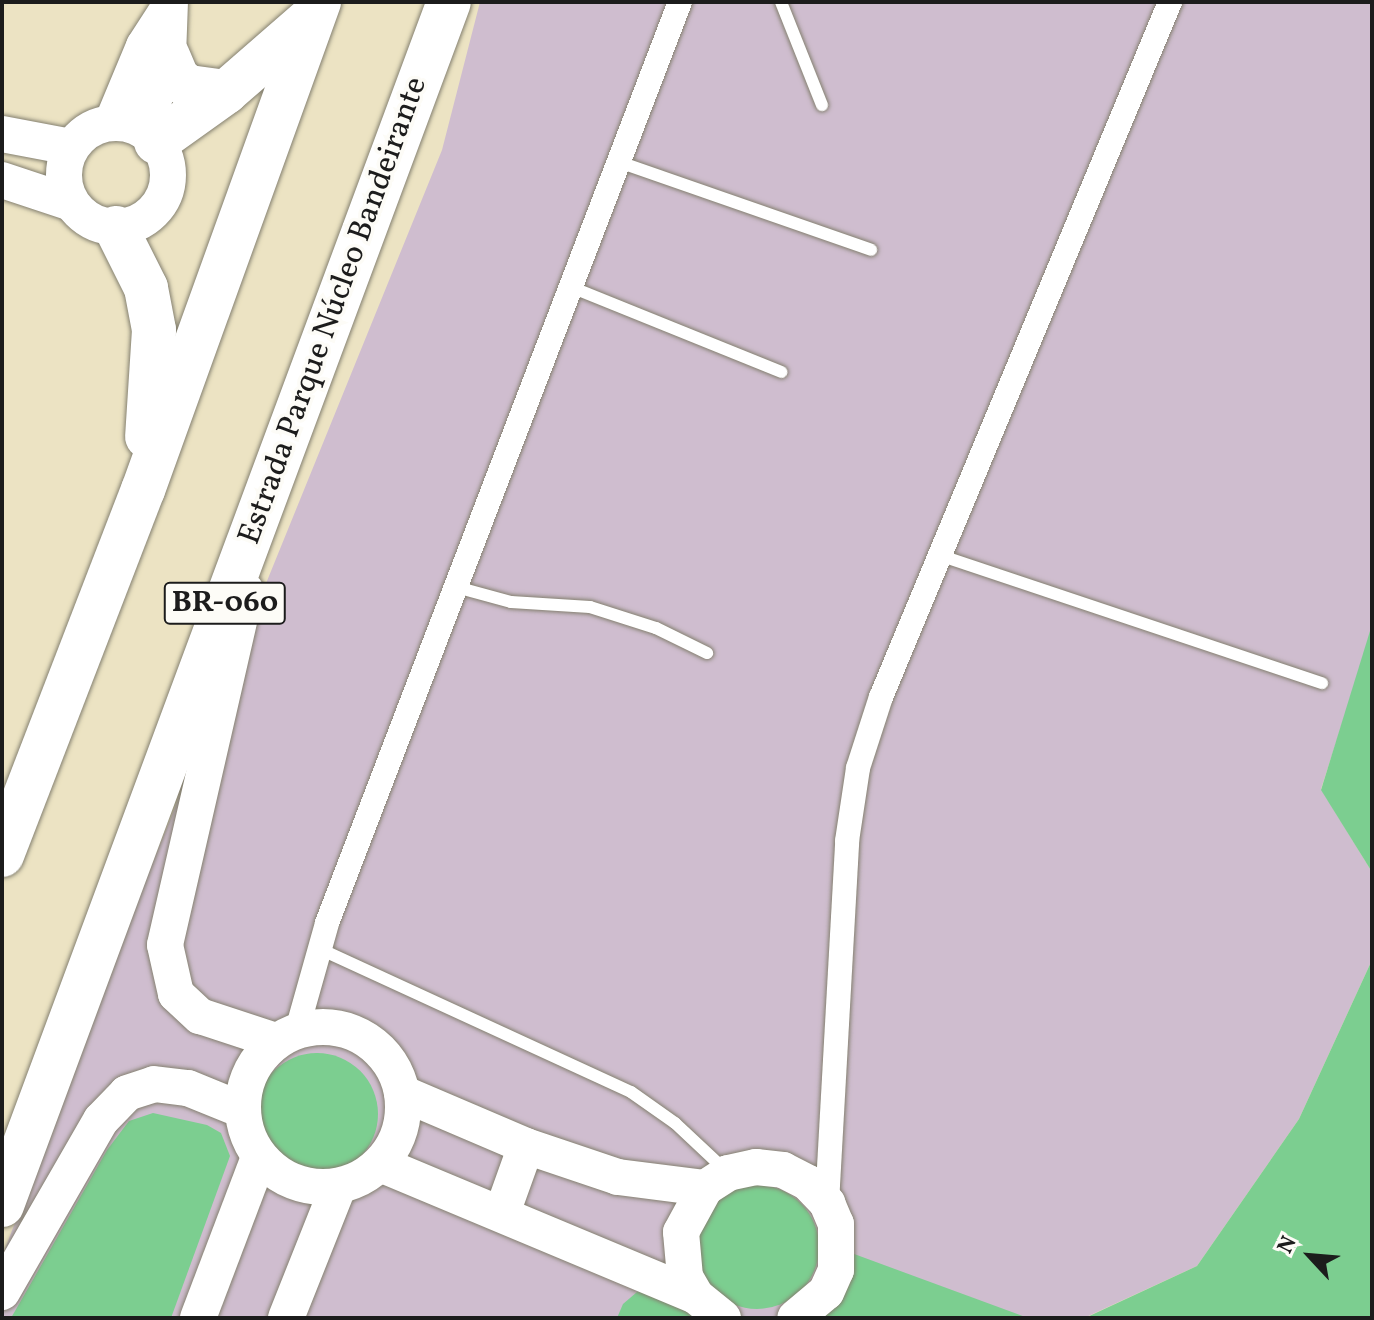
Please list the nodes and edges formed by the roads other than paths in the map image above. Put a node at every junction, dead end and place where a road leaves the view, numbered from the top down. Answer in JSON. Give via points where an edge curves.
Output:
{"nodes":[{"id":1,"x":449,"y":2,"type":"edge"},
{"id":2,"x":680,"y":2,"type":"edge"},
{"id":3,"x":781,"y":2,"type":"edge"},
{"id":4,"x":1170,"y":2,"type":"edge"},
{"id":5,"x":169,"y":5,"type":"edge"},
{"id":6,"x":316,"y":9,"type":"edge"},
{"id":7,"x":168,"y":56,"type":"junction"},
{"id":8,"x":226,"y":92,"type":"junction"},
{"id":9,"x":822,"y":105,"type":"dead end"},
{"id":10,"x":137,"y":132,"type":"junction"},
{"id":11,"x":2,"y":134,"type":"edge"},
{"id":12,"x":71,"y":147,"type":"junction"},
{"id":13,"x":619,"y":162,"type":"junction"},
{"id":14,"x":2,"y":180,"type":"edge"},
{"id":15,"x":71,"y":203,"type":"junction"},
{"id":16,"x":116,"y":228,"type":"junction"},
{"id":17,"x":871,"y":250,"type":"dead end"},
{"id":18,"x":571,"y":287,"type":"junction"},
{"id":19,"x":781,"y":372,"type":"dead end"},
{"id":20,"x":143,"y":490,"type":"junction"},
{"id":21,"x":265,"y":496,"type":"junction"},
{"id":22,"x":939,"y":555,"type":"junction"},
{"id":23,"x":456,"y":587,"type":"junction"},
{"id":24,"x":707,"y":653,"type":"dead end"},
{"id":25,"x":1322,"y":683,"type":"dead end"},
{"id":26,"x":2,"y":855,"type":"edge"},
{"id":27,"x":320,"y":949,"type":"junction"},
{"id":28,"x":286,"y":1036,"type":"junction"},
{"id":29,"x":402,"y":1093,"type":"junction"},
{"id":30,"x":242,"y":1110,"type":"junction"},
{"id":31,"x":526,"y":1146,"type":"junction"},
{"id":32,"x":259,"y":1157,"type":"junction"},
{"id":33,"x":380,"y":1164,"type":"junction"},
{"id":34,"x":717,"y":1181,"type":"junction"},
{"id":35,"x":338,"y":1187,"type":"junction"},
{"id":36,"x":827,"y":1203,"type":"junction"},
{"id":37,"x":2,"y":1205,"type":"edge"},
{"id":38,"x":502,"y":1213,"type":"junction"},
{"id":39,"x":2,"y":1292,"type":"edge"},
{"id":40,"x":710,"y":1307,"type":"edge"},
{"id":41,"x":198,"y":1318,"type":"edge"},
{"id":42,"x":286,"y":1318,"type":"edge"},
{"id":43,"x":795,"y":1318,"type":"edge"}],
"edges":[{"from":1,"to":21,"type":"highway","name":"Estrada Parque Núcleo Bandeirante","number":"BR-060"},
{"from":2,"to":13,"type":"street"},
{"from":3,"to":9,"type":"lane"},
{"from":4,"to":22,"type":"street"},
{"from":5,"to":7,"type":"street"},
{"from":5,"to":10,"type":"street","via":[[144,46]]},
{"from":6,"to":8,"type":"highway"},
{"from":6,"to":20,"type":"highway"},
{"from":7,"to":8,"type":"highway","via":[[178,79],[189,87]]},
{"from":7,"to":10,"type":"street"},
{"from":8,"to":10,"type":"highway"},
{"from":10,"to":12,"type":"street","via":[[96,126]]},
{"from":10,"to":16,"type":"street","via":[[168,168],[163,197],[144,219]]},
{"from":11,"to":12,"type":"street"},
{"from":12,"to":15,"type":"street","via":[[64,175]]},
{"from":13,"to":17,"type":"lane"},
{"from":13,"to":18,"type":"street"},
{"from":14,"to":15,"type":"street"},
{"from":15,"to":16,"type":"street","via":[[91,221]]},
{"from":16,"to":20,"type":"highway","via":[[146,288],[154,330]]},
{"from":18,"to":19,"type":"lane"},
{"from":18,"to":23,"type":"street"},
{"from":20,"to":26,"type":"highway"},
{"from":21,"to":28,"type":"street","via":[[165,945],[176,994],[200,1016]]},
{"from":21,"to":37,"type":"highway","name":"Estrada Parque Núcleo Bandeirante","number":"BR-060"},
{"from":22,"to":25,"type":"lane"},
{"from":22,"to":36,"type":"street","via":[[858,768],[847,841]]},
{"from":23,"to":24,"type":"lane","via":[[511,602],[590,607],[656,628]]},
{"from":23,"to":27,"type":"street"},
{"from":27,"to":28,"type":"street"},
{"from":27,"to":34,"type":"lane","via":[[631,1092],[675,1123]]},
{"from":28,"to":29,"type":"street","via":[[343,1029],[364,1038],[396,1071]]},
{"from":28,"to":30,"type":"street","via":[[257,1060]]},
{"from":29,"to":31,"type":"street"},
{"from":29,"to":33,"type":"street","via":[[399,1131]]},
{"from":30,"to":32,"type":"street"},
{"from":30,"to":39,"type":"street","via":[[188,1088],[154,1084],[127,1093],[101,1120]]},
{"from":31,"to":34,"type":"street","via":[[618,1177]]},
{"from":31,"to":38,"type":"street"},
{"from":32,"to":35,"type":"street","via":[[294,1183]]},
{"from":32,"to":41,"type":"street"},
{"from":33,"to":35,"type":"street"},
{"from":33,"to":38,"type":"street"},
{"from":34,"to":36,"type":"street","via":[[756,1167],[783,1170],[808,1183]]},
{"from":34,"to":40,"type":"street","via":[[681,1232],[680,1255]]},
{"from":35,"to":42,"type":"street"},
{"from":36,"to":43,"type":"street","via":[[839,1248],[836,1270],[826,1292]]},
{"from":38,"to":40,"type":"street"}]}
